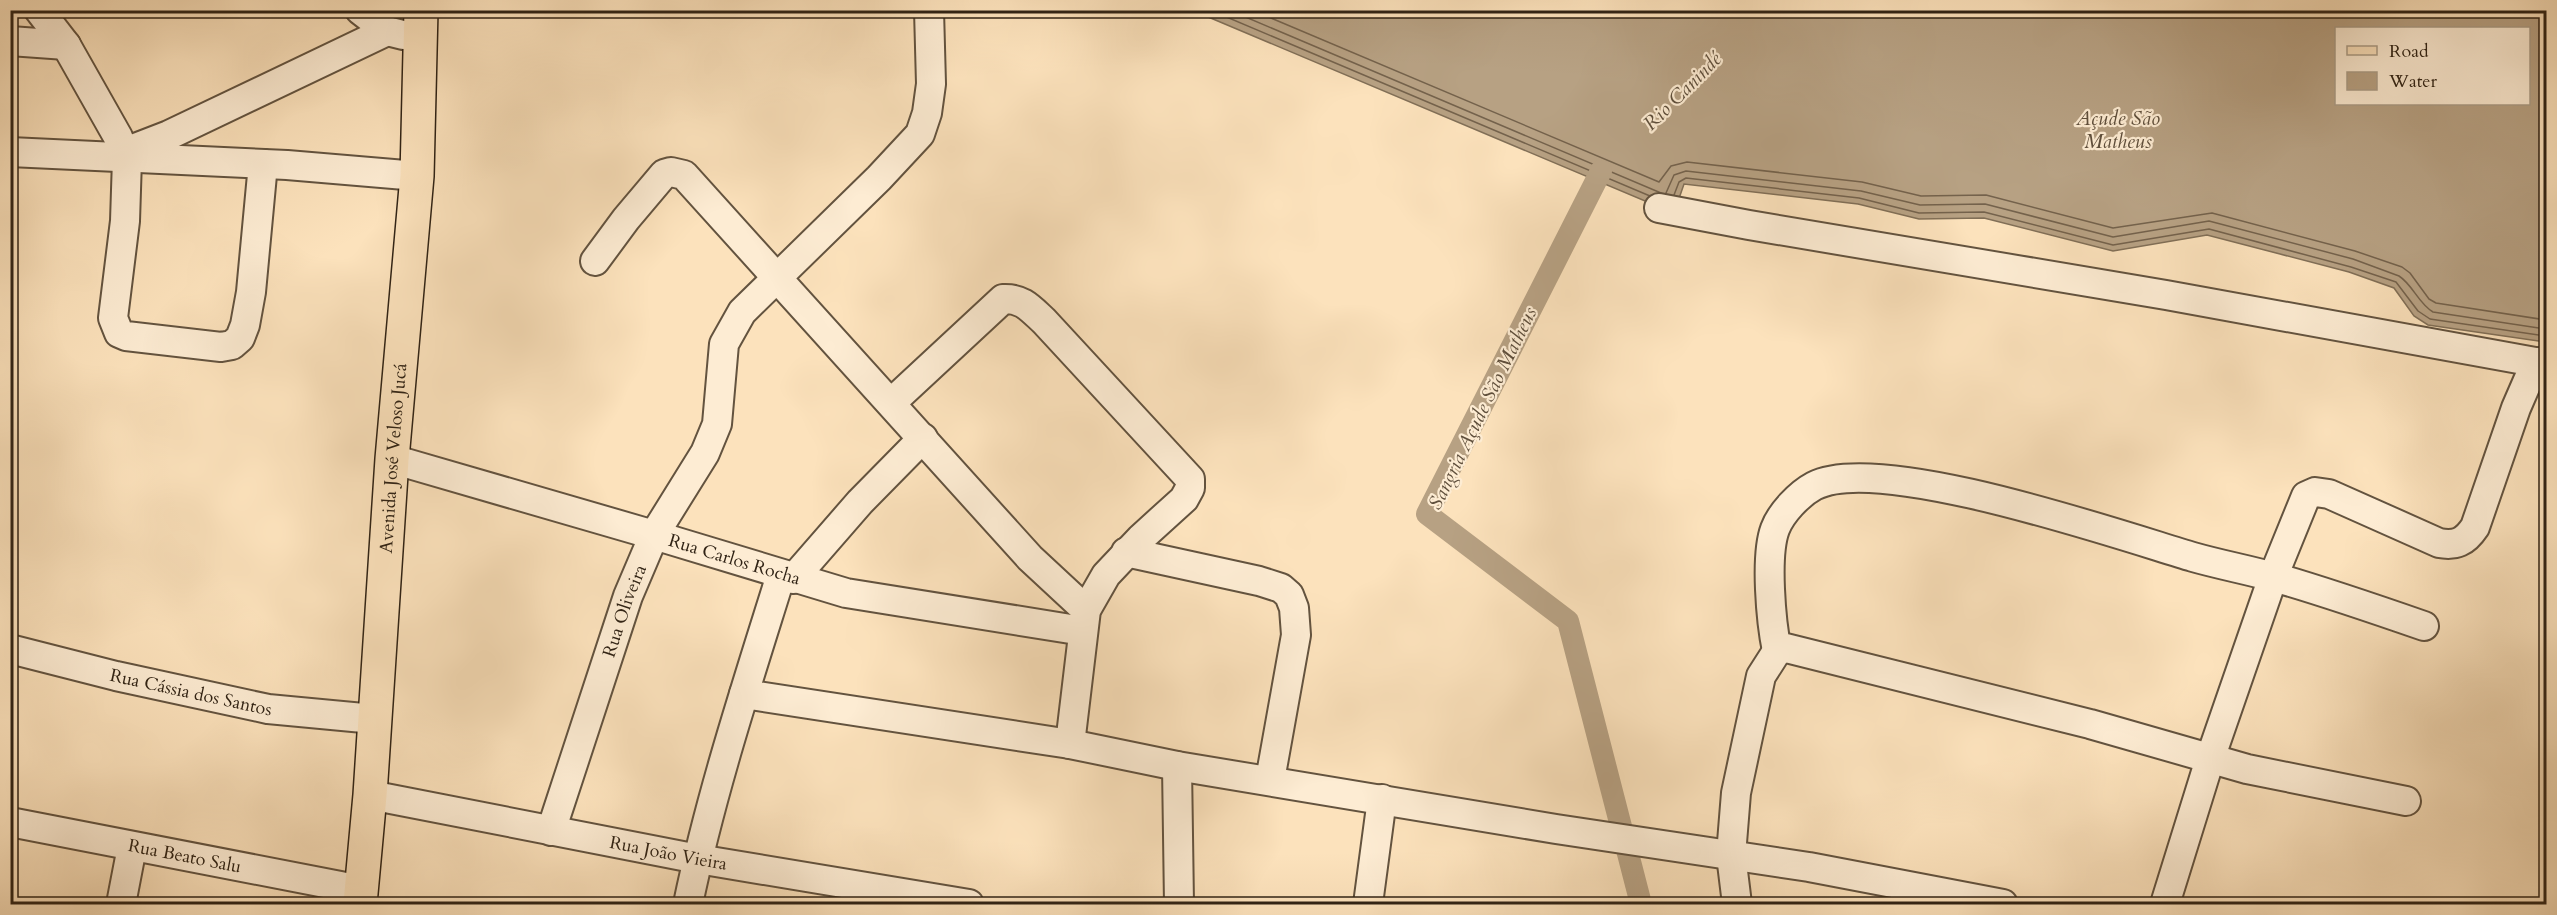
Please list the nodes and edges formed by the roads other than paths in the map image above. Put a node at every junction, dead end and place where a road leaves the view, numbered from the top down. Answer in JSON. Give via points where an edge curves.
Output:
{"nodes":[{"id":1,"x":39,"y":10,"type":"edge"},
{"id":2,"x":360,"y":10,"type":"edge"},
{"id":3,"x":929,"y":10,"type":"edge"},
{"id":4,"x":421,"y":24,"type":"edge"},
{"id":5,"x":387,"y":31,"type":"junction"},
{"id":6,"x":10,"y":41,"type":"edge"},
{"id":7,"x":66,"y":45,"type":"junction"},
{"id":8,"x":10,"y":152,"type":"edge"},
{"id":9,"x":126,"y":156,"type":"junction"},
{"id":10,"x":263,"y":164,"type":"junction"},
{"id":11,"x":417,"y":176,"type":"junction"},
{"id":12,"x":1659,"y":208,"type":"dead end"},
{"id":13,"x":595,"y":261,"type":"dead end"},
{"id":14,"x":776,"y":277,"type":"junction"},
{"id":15,"x":2541,"y":363,"type":"edge"},
{"id":16,"x":891,"y":403,"type":"junction"},
{"id":17,"x":923,"y":438,"type":"junction"},
{"id":18,"x":392,"y":459,"type":"junction"},
{"id":19,"x":654,"y":535,"type":"junction"},
{"id":20,"x":1126,"y":552,"type":"junction"},
{"id":21,"x":787,"y":577,"type":"junction"},
{"id":22,"x":2273,"y":577,"type":"junction"},
{"id":23,"x":1084,"y":621,"type":"junction"},
{"id":24,"x":2424,"y":626,"type":"dead end"},
{"id":25,"x":10,"y":649,"type":"edge"},
{"id":26,"x":1777,"y":651,"type":"junction"},
{"id":27,"x":744,"y":694,"type":"junction"},
{"id":28,"x":374,"y":719,"type":"junction"},
{"id":29,"x":1070,"y":744,"type":"junction"},
{"id":30,"x":2210,"y":759,"type":"junction"},
{"id":31,"x":1177,"y":766,"type":"junction"},
{"id":32,"x":1270,"y":780,"type":"junction"},
{"id":33,"x":370,"y":795,"type":"junction"},
{"id":34,"x":1382,"y":800,"type":"junction"},
{"id":35,"x":2406,"y":801,"type":"dead end"},
{"id":36,"x":11,"y":823,"type":"edge"},
{"id":37,"x":551,"y":831,"type":"junction"},
{"id":38,"x":132,"y":846,"type":"junction"},
{"id":39,"x":1731,"y":855,"type":"junction"},
{"id":40,"x":698,"y":859,"type":"junction"},
{"id":41,"x":361,"y":897,"type":"edge"},
{"id":42,"x":121,"y":904,"type":"edge"},
{"id":43,"x":688,"y":904,"type":"edge"},
{"id":44,"x":969,"y":904,"type":"edge"},
{"id":45,"x":1179,"y":904,"type":"edge"},
{"id":46,"x":1368,"y":904,"type":"edge"},
{"id":47,"x":1737,"y":904,"type":"edge"},
{"id":48,"x":2003,"y":904,"type":"edge"},
{"id":49,"x":2165,"y":904,"type":"edge"}],
"edges":[{"from":1,"to":7,"type":"street"},
{"from":2,"to":5,"type":"street"},
{"from":3,"to":14,"type":"street","name":"Rua Oliveira","via":[[930,84],[920,134]]},
{"from":4,"to":5,"type":"street"},
{"from":4,"to":11,"type":"main road","name":"Avenida José Veloso Jucá"},
{"from":5,"to":9,"type":"street"},
{"from":6,"to":7,"type":"street"},
{"from":7,"to":9,"type":"street"},
{"from":8,"to":9,"type":"street"},
{"from":9,"to":10,"type":"street"},
{"from":9,"to":10,"type":"street","via":[[125,222],[115,327],[126,336],[221,347],[240,338],[245,325]]},
{"from":10,"to":11,"type":"street"},
{"from":11,"to":18,"type":"main road","name":"Avenida José Veloso Jucá"},
{"from":12,"to":15,"type":"street"},
{"from":13,"to":14,"type":"street","via":[[658,181],[671,172],[688,179]]},
{"from":14,"to":16,"type":"street"},
{"from":14,"to":19,"type":"street","name":"Rua Oliveira","via":[[742,312],[730,331],[724,345],[717,424],[705,453]]},
{"from":15,"to":22,"type":"street","via":[[2516,408],[2475,527],[2468,537],[2451,545],[2439,543],[2362,507],[2315,492],[2306,496]]},
{"from":16,"to":17,"type":"street"},
{"from":16,"to":20,"type":"street","via":[[1003,299],[1024,302],[1190,479],[1184,499]]},
{"from":17,"to":21,"type":"street"},
{"from":17,"to":23,"type":"street"},
{"from":18,"to":19,"type":"street","name":"Rua Carlos Rocha"},
{"from":18,"to":28,"type":"main road","name":"Avenida José Veloso Jucá"},
{"from":19,"to":21,"type":"street","name":"Rua Carlos Rocha"},
{"from":19,"to":37,"type":"street","name":"Rua Oliveira","via":[[628,596]]},
{"from":20,"to":23,"type":"street","via":[[1106,575]]},
{"from":20,"to":32,"type":"street","via":[[1259,581],[1289,595],[1296,635]]},
{"from":21,"to":23,"type":"street","name":"Rua Carlos Rocha","via":[[867,597]]},
{"from":21,"to":27,"type":"street"},
{"from":22,"to":24,"type":"street"},
{"from":22,"to":26,"type":"street","via":[[2002,502],[1922,484],[1846,476],[1828,479],[1800,496],[1775,529],[1770,577]]},
{"from":22,"to":30,"type":"street"},
{"from":23,"to":29,"type":"street"},
{"from":25,"to":28,"type":"street","name":"Rua Cássia dos Santos","via":[[268,709]]},
{"from":26,"to":30,"type":"street","via":[[1797,650],[1950,688]]},
{"from":26,"to":39,"type":"street","via":[[1761,676],[1752,712],[1736,794]]},
{"from":27,"to":29,"type":"street"},
{"from":27,"to":40,"type":"street"},
{"from":28,"to":33,"type":"main road","name":"Avenida José Veloso Jucá"},
{"from":29,"to":31,"type":"street"},
{"from":30,"to":35,"type":"street"},
{"from":30,"to":49,"type":"street"},
{"from":31,"to":32,"type":"street"},
{"from":31,"to":45,"type":"street"},
{"from":32,"to":34,"type":"street"},
{"from":33,"to":37,"type":"street","name":"Rua João Vieira"},
{"from":33,"to":41,"type":"main road","name":"Avenida José Veloso Jucá"},
{"from":34,"to":39,"type":"street"},
{"from":34,"to":46,"type":"street"},
{"from":36,"to":38,"type":"street","name":"Rua Beato Salu"},
{"from":37,"to":40,"type":"street","name":"Rua João Vieira"},
{"from":38,"to":41,"type":"street","name":"Rua Beato Salu"},
{"from":38,"to":42,"type":"street"},
{"from":39,"to":47,"type":"street"},
{"from":39,"to":48,"type":"street"},
{"from":40,"to":43,"type":"street"},
{"from":40,"to":44,"type":"street","name":"Rua João Vieira"}]}
